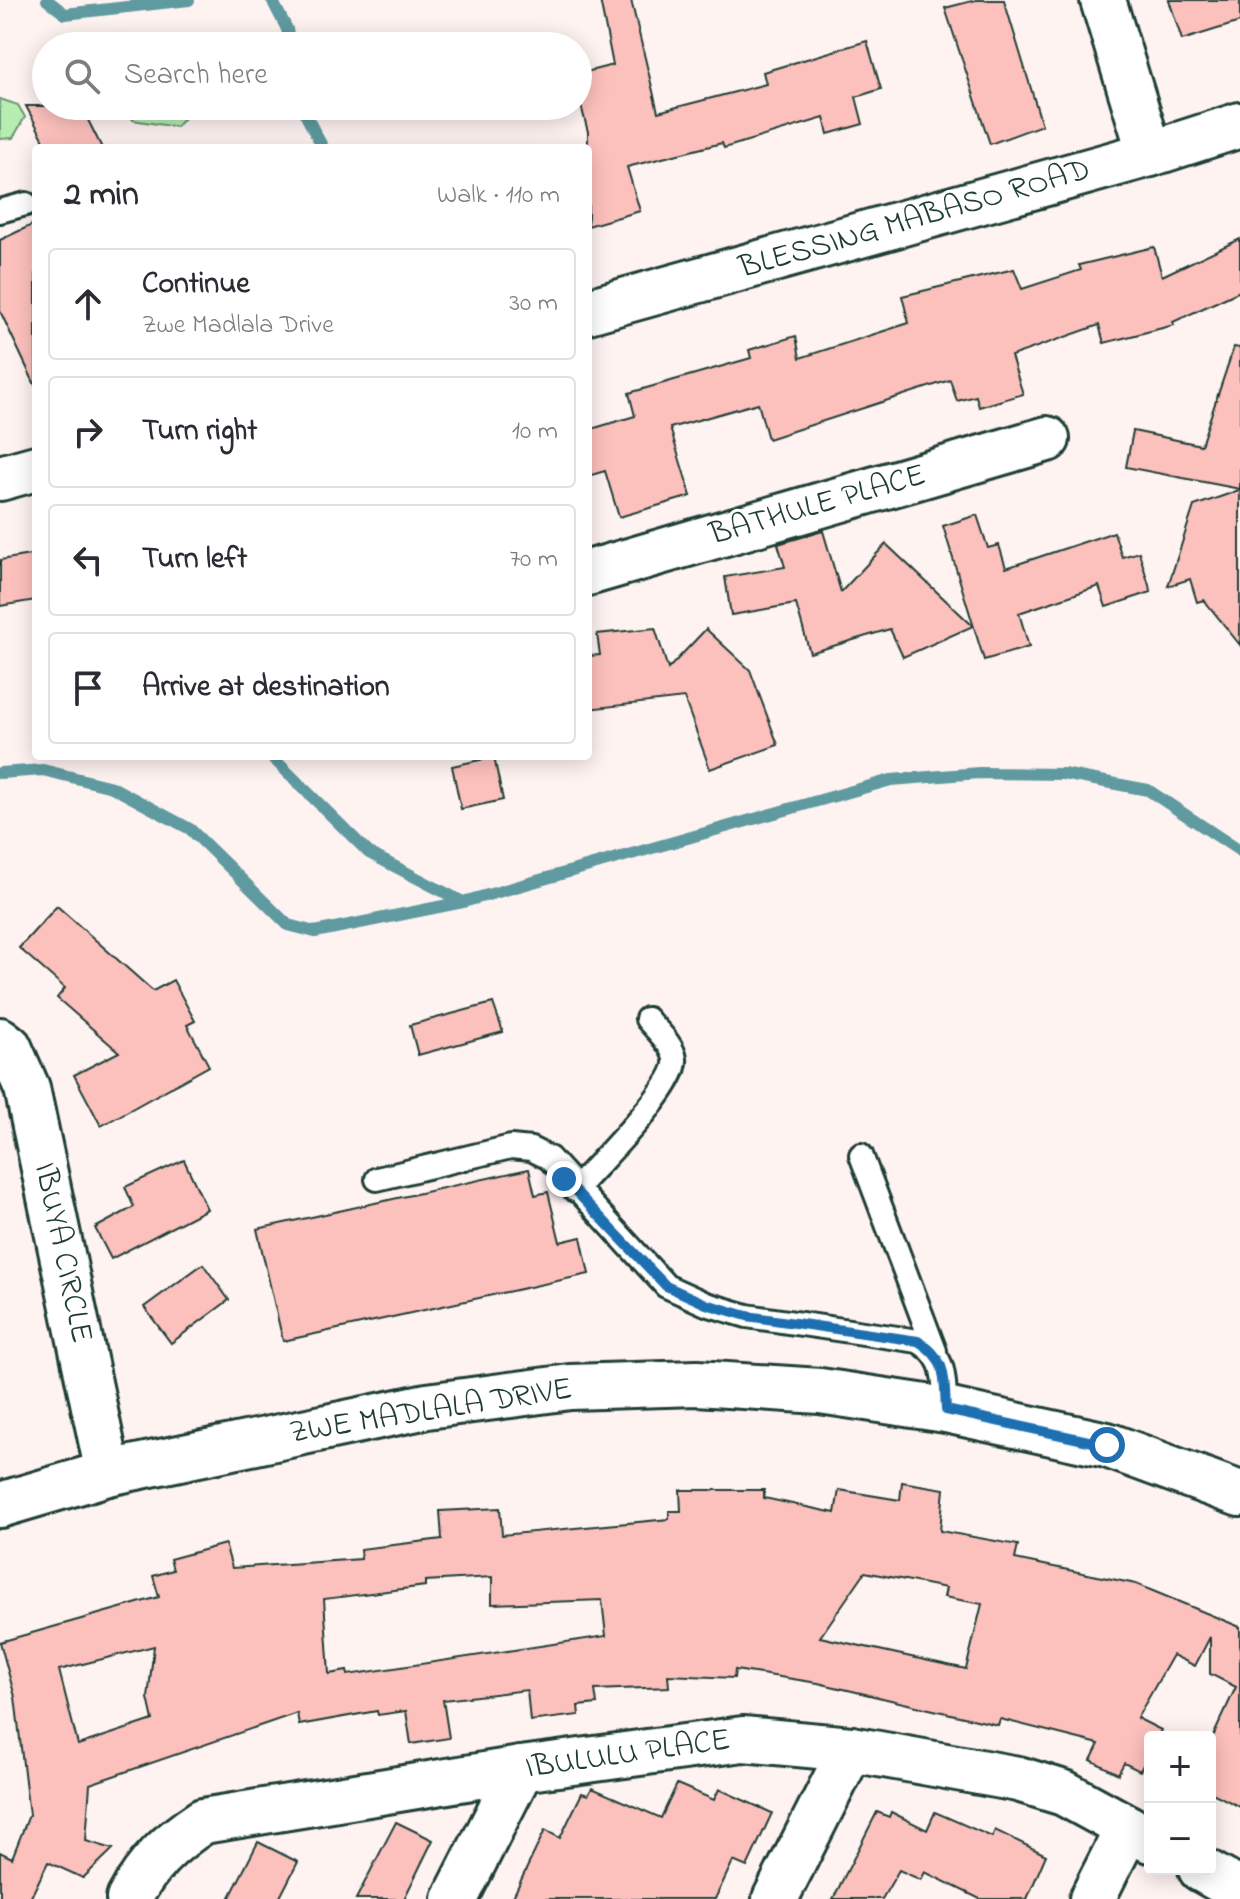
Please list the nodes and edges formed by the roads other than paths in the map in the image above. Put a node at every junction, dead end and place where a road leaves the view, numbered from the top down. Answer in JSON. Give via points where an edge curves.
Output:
{"nodes":[{"id":1,"x":1103,"y":0,"type":"edge"},
{"id":2,"x":1240,"y":125,"type":"edge"},
{"id":3,"x":1150,"y":154,"type":"junction"},
{"id":4,"x":26,"y":204,"type":"dead end"},
{"id":5,"x":0,"y":211,"type":"edge"},
{"id":6,"x":592,"y":310,"type":"edge"},
{"id":7,"x":1047,"y":439,"type":"dead end"},
{"id":8,"x":32,"y":469,"type":"edge"},
{"id":9,"x":0,"y":478,"type":"edge"},
{"id":10,"x":592,"y":572,"type":"edge"},
{"id":11,"x":647,"y":1019,"type":"dead end"},
{"id":12,"x":0,"y":1040,"type":"edge"},
{"id":13,"x":861,"y":1155,"type":"dead end"},
{"id":14,"x":377,"y":1179,"type":"dead end"},
{"id":15,"x":575,"y":1190,"type":"junction"},
{"id":16,"x":935,"y":1351,"type":"junction"},
{"id":17,"x":946,"y":1410,"type":"junction"},
{"id":18,"x":108,"y":1473,"type":"junction"},
{"id":19,"x":1240,"y":1494,"type":"edge"},
{"id":20,"x":0,"y":1505,"type":"edge"},
{"id":21,"x":851,"y":1749,"type":"junction"},
{"id":22,"x":521,"y":1769,"type":"junction"},
{"id":23,"x":1139,"y":1834,"type":"edge"},
{"id":24,"x":1212,"y":1875,"type":"edge"},
{"id":25,"x":1240,"y":1891,"type":"edge"},
{"id":26,"x":129,"y":1899,"type":"edge"},
{"id":27,"x":455,"y":1899,"type":"edge"},
{"id":28,"x":775,"y":1899,"type":"edge"},
{"id":29,"x":1092,"y":1899,"type":"edge"}],
"edges":[{"from":1,"to":3,"type":"street"},
{"from":2,"to":3,"type":"street","name":"BLESSING MABASO ROAD"},
{"from":3,"to":6,"type":"street","name":"BLESSING MABASO ROAD"},
{"from":4,"to":5,"type":"lane"},
{"from":7,"to":10,"type":"street","name":"BATHULE PLACE"},
{"from":8,"to":9,"type":"street"},
{"from":11,"to":15,"type":"lane","via":[[675,1056],[675,1070],[652,1106]]},
{"from":12,"to":18,"type":"street","name":"IBUYA CIRCLE","via":[[9,1047],[27,1088]]},
{"from":13,"to":16,"type":"lane"},
{"from":14,"to":15,"type":"lane","via":[[511,1147],[549,1158]]},
{"from":15,"to":16,"type":"lane","via":[[666,1286],[706,1304],[747,1316],[918,1341]]},
{"from":16,"to":17,"type":"lane","via":[[943,1368]]},
{"from":17,"to":18,"type":"street","name":"ZWE MADLALA DRIVE","via":[[820,1391],[697,1383],[570,1387],[427,1406]]},
{"from":17,"to":19,"type":"street","name":"ZWE MADLALA DRIVE","via":[[1107,1445]]},
{"from":18,"to":20,"type":"street","name":"ZWE MADLALA DRIVE"},
{"from":21,"to":22,"type":"street","name":"IBULULU PLACE","via":[[743,1739]]},
{"from":21,"to":23,"type":"street","name":"IBULULU PLACE","via":[[1018,1779],[1064,1793]]},
{"from":21,"to":28,"type":"street"},
{"from":22,"to":26,"type":"street","name":"IBULULU PLACE","via":[[203,1821],[172,1841],[142,1874]]},
{"from":22,"to":27,"type":"street"},
{"from":23,"to":29,"type":"street"},
{"from":24,"to":25,"type":"street"}]}
